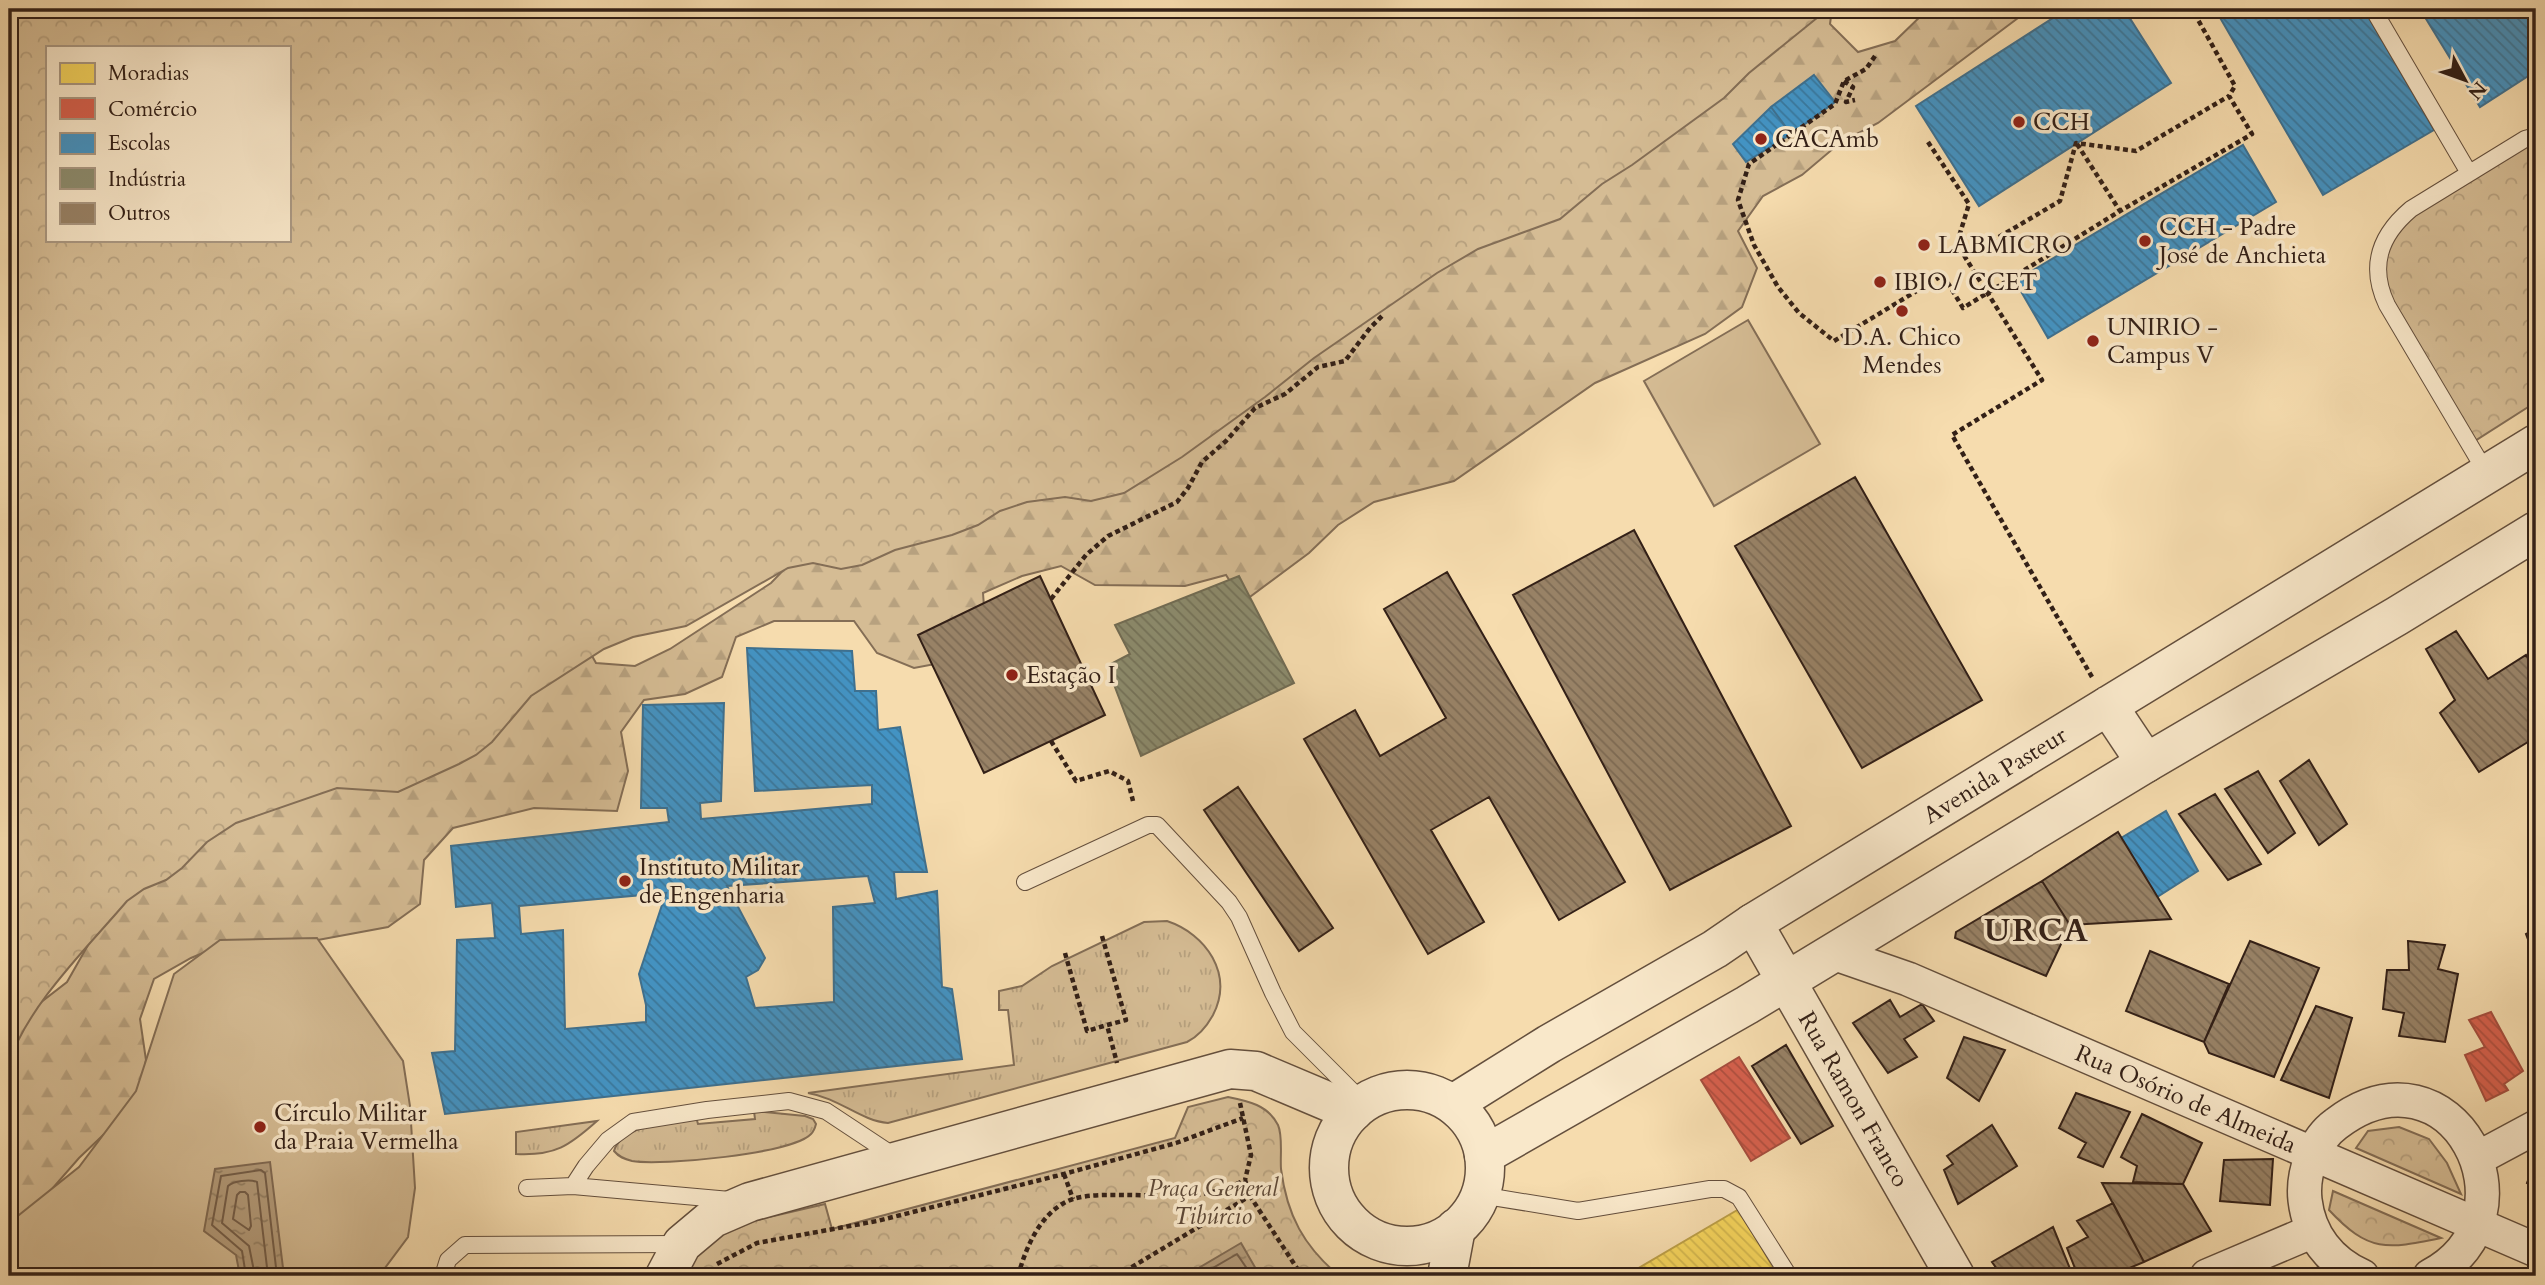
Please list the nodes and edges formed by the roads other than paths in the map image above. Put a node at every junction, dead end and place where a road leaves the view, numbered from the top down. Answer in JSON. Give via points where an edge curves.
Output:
{"nodes":[{"id":1,"x":2373,"y":9,"type":"edge"},
{"id":2,"x":2536,"y":136,"type":"edge"},
{"id":3,"x":2469,"y":173,"type":"junction"},
{"id":4,"x":2536,"y":444,"type":"edge"},
{"id":5,"x":2487,"y":474,"type":"junction"},
{"id":6,"x":2536,"y":531,"type":"edge"},
{"id":7,"x":2108,"y":706,"type":"junction"},
{"id":8,"x":2146,"y":763,"type":"junction"},
{"id":9,"x":1025,"y":882,"type":"dead end"},
{"id":10,"x":1753,"y":923,"type":"junction"},
{"id":11,"x":1833,"y":953,"type":"junction"},
{"id":12,"x":1785,"y":981,"type":"junction"},
{"id":13,"x":1453,"y":1104,"type":"junction"},
{"id":14,"x":1358,"y":1107,"type":"junction"},
{"id":15,"x":2536,"y":1127,"type":"edge"},
{"id":16,"x":2313,"y":1153,"type":"junction"},
{"id":17,"x":1484,"y":1154,"type":"junction"},
{"id":18,"x":2482,"y":1156,"type":"junction"},
{"id":19,"x":901,"y":1161,"type":"junction"},
{"id":20,"x":573,"y":1186,"type":"junction"},
{"id":21,"x":527,"y":1188,"type":"dead end"},
{"id":22,"x":1480,"y":1195,"type":"junction"},
{"id":23,"x":750,"y":1202,"type":"junction"},
{"id":24,"x":2480,"y":1227,"type":"junction"},
{"id":25,"x":1456,"y":1228,"type":"junction"},
{"id":26,"x":2313,"y":1231,"type":"junction"},
{"id":27,"x":2536,"y":1250,"type":"edge"},
{"id":28,"x":685,"y":1263,"type":"edge"},
{"id":29,"x":443,"y":1276,"type":"edge"},
{"id":30,"x":1447,"y":1276,"type":"edge"},
{"id":31,"x":1789,"y":1276,"type":"edge"},
{"id":32,"x":1955,"y":1276,"type":"edge"},
{"id":33,"x":2207,"y":1276,"type":"edge"},
{"id":34,"x":2362,"y":1276,"type":"edge"},
{"id":35,"x":2430,"y":1276,"type":"edge"}],
"edges":[{"from":1,"to":3,"type":"lane"},
{"from":2,"to":3,"type":"lane"},
{"from":3,"to":5,"type":"lane","via":[[2395,223],[2377,266],[2387,305]]},
{"from":4,"to":5,"type":"street","name":"Avenida Pasteur"},
{"from":5,"to":7,"type":"street","name":"Avenida Pasteur"},
{"from":6,"to":8,"type":"street"},
{"from":7,"to":8,"type":"street"},
{"from":7,"to":10,"type":"street","name":"Avenida Pasteur"},
{"from":8,"to":11,"type":"street"},
{"from":9,"to":14,"type":"lane","via":[[1148,825],[1157,825],[1229,902],[1293,1032]]},
{"from":10,"to":12,"type":"street","name":"Rua Ramon Franco"},
{"from":10,"to":13,"type":"street","name":"Avenida Pasteur"},
{"from":11,"to":12,"type":"street"},
{"from":11,"to":16,"type":"street","name":"Rua Osório de Almeida","via":[[1908,979]]},
{"from":12,"to":17,"type":"street"},
{"from":12,"to":32,"type":"street","name":"Rua Ramon Franco"},
{"from":13,"to":14,"type":"street","via":[[1409,1090],[1381,1095]]},
{"from":13,"to":17,"type":"street","via":[[1468,1118]]},
{"from":14,"to":19,"type":"street","via":[[1256,1071],[1230,1069]]},
{"from":14,"to":25,"type":"street","via":[[1337,1133],[1329,1158],[1331,1185],[1340,1209],[1370,1235],[1407,1246],[1433,1241]]},
{"from":15,"to":18,"type":"street"},
{"from":16,"to":18,"type":"street","via":[[2330,1128],[2354,1110],[2383,1100],[2413,1101],[2442,1111],[2466,1131]]},
{"from":16,"to":24,"type":"street","name":"Rua Osório de Almeida"},
{"from":16,"to":26,"type":"street","via":[[2304,1193]]},
{"from":17,"to":22,"type":"street"},
{"from":18,"to":24,"type":"street","via":[[2488,1192]]},
{"from":19,"to":20,"type":"lane","via":[[826,1111],[789,1101],[633,1122],[608,1140]]},
{"from":19,"to":23,"type":"street"},
{"from":20,"to":21,"type":"lane"},
{"from":20,"to":23,"type":"lane"},
{"from":22,"to":25,"type":"street"},
{"from":22,"to":31,"type":"lane","via":[[1578,1211],[1724,1189],[1740,1196]]},
{"from":23,"to":28,"type":"street","via":[[713,1218]]},
{"from":24,"to":27,"type":"street","name":"Rua Osório de Almeida"},
{"from":24,"to":35,"type":"street","via":[[2467,1250]]},
{"from":25,"to":30,"type":"street"},
{"from":26,"to":33,"type":"street"},
{"from":26,"to":34,"type":"street","via":[[2328,1253]]},
{"from":28,"to":29,"type":"lane","via":[[465,1245],[448,1260]]}]}
